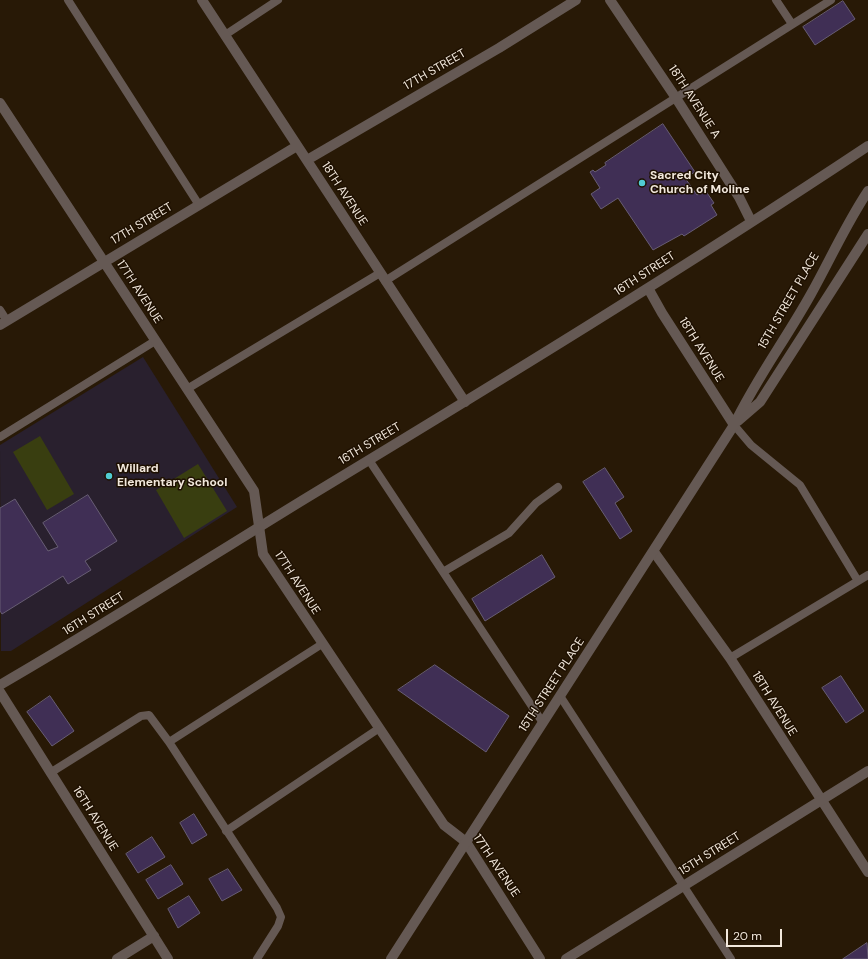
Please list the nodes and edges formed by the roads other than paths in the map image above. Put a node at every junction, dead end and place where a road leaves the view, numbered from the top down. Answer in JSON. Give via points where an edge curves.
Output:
{"nodes":[{"id":1,"x":68,"y":0,"type":"edge"},
{"id":2,"x":202,"y":0,"type":"edge"},
{"id":3,"x":278,"y":0,"type":"edge"},
{"id":4,"x":576,"y":0,"type":"edge"},
{"id":5,"x":610,"y":0,"type":"edge"},
{"id":6,"x":776,"y":0,"type":"edge"},
{"id":7,"x":831,"y":0,"type":"edge"},
{"id":8,"x":792,"y":24,"type":"junction"},
{"id":9,"x":225,"y":35,"type":"junction"},
{"id":10,"x":676,"y":98,"type":"junction"},
{"id":11,"x":0,"y":103,"type":"edge"},
{"id":12,"x":297,"y":146,"type":"junction"},
{"id":13,"x":868,"y":146,"type":"edge"},
{"id":14,"x":307,"y":160,"type":"junction"},
{"id":15,"x":868,"y":191,"type":"edge"},
{"id":16,"x":199,"y":205,"type":"junction"},
{"id":17,"x":751,"y":221,"type":"junction"},
{"id":18,"x":868,"y":234,"type":"edge"},
{"id":19,"x":104,"y":262,"type":"junction"},
{"id":20,"x":383,"y":277,"type":"junction"},
{"id":21,"x":648,"y":288,"type":"junction"},
{"id":22,"x":0,"y":310,"type":"edge"},
{"id":23,"x":4,"y":323,"type":"edge"},
{"id":24,"x":155,"y":341,"type":"junction"},
{"id":25,"x":187,"y":389,"type":"junction"},
{"id":26,"x":465,"y":402,"type":"junction"},
{"id":27,"x":734,"y":425,"type":"junction"},
{"id":28,"x":0,"y":437,"type":"edge"},
{"id":29,"x":369,"y":460,"type":"junction"},
{"id":30,"x":558,"y":487,"type":"dead end"},
{"id":31,"x":260,"y":526,"type":"junction"},
{"id":32,"x":654,"y":552,"type":"junction"},
{"id":33,"x":443,"y":572,"type":"junction"},
{"id":34,"x":868,"y":575,"type":"edge"},
{"id":35,"x":858,"y":581,"type":"junction"},
{"id":36,"x":322,"y":644,"type":"junction"},
{"id":37,"x":730,"y":658,"type":"junction"},
{"id":38,"x":0,"y":685,"type":"edge"},
{"id":39,"x":0,"y":692,"type":"edge"},
{"id":40,"x":560,"y":696,"type":"junction"},
{"id":41,"x":543,"y":723,"type":"junction"},
{"id":42,"x":378,"y":729,"type":"junction"},
{"id":43,"x":168,"y":742,"type":"junction"},
{"id":44,"x":868,"y":771,"type":"edge"},
{"id":45,"x":50,"y":772,"type":"junction"},
{"id":46,"x":820,"y":800,"type":"junction"},
{"id":47,"x":226,"y":831,"type":"junction"},
{"id":48,"x":466,"y":842,"type":"junction"},
{"id":49,"x":868,"y":872,"type":"edge"},
{"id":50,"x":684,"y":886,"type":"junction"},
{"id":51,"x":154,"y":936,"type":"junction"},
{"id":52,"x":117,"y":959,"type":"edge"},
{"id":53,"x":168,"y":959,"type":"edge"},
{"id":54,"x":257,"y":959,"type":"edge"},
{"id":55,"x":391,"y":959,"type":"edge"},
{"id":56,"x":540,"y":959,"type":"edge"},
{"id":57,"x":566,"y":959,"type":"edge"},
{"id":58,"x":731,"y":959,"type":"edge"}],
"edges":[{"from":1,"to":16,"type":"lane"},
{"from":2,"to":9,"type":"street","name":"18TH AVENUE"},
{"from":3,"to":9,"type":"lane"},
{"from":4,"to":14,"type":"street","name":"17TH STREET"},
{"from":5,"to":10,"type":"street","name":"18TH AVENUE A"},
{"from":6,"to":8,"type":"lane"},
{"from":7,"to":8,"type":"lane"},
{"from":8,"to":10,"type":"lane"},
{"from":9,"to":12,"type":"street","name":"18TH AVENUE"},
{"from":10,"to":17,"type":"street","name":"18TH AVENUE A","via":[[739,197]]},
{"from":10,"to":20,"type":"lane"},
{"from":11,"to":19,"type":"street","name":"17TH AVENUE"},
{"from":12,"to":14,"type":"street","name":"18TH AVENUE"},
{"from":12,"to":16,"type":"street","name":"17TH STREET"},
{"from":13,"to":17,"type":"street","name":"16TH STREET"},
{"from":14,"to":20,"type":"street","name":"18TH AVENUE"},
{"from":15,"to":27,"type":"street","name":"15TH STREET PLACE","via":[[833,249],[811,295],[749,394]]},
{"from":16,"to":19,"type":"street","name":"17TH STREET"},
{"from":17,"to":21,"type":"street","name":"16TH STREET"},
{"from":18,"to":27,"type":"street","name":"15TH STREET PLACE","via":[[760,402]]},
{"from":19,"to":23,"type":"street","name":"17TH STREET"},
{"from":19,"to":24,"type":"street","name":"17TH AVENUE"},
{"from":20,"to":25,"type":"lane"},
{"from":20,"to":26,"type":"street","name":"18TH AVENUE"},
{"from":21,"to":26,"type":"street","name":"16TH STREET"},
{"from":21,"to":27,"type":"street","name":"18TH AVENUE"},
{"from":22,"to":23,"type":"lane"},
{"from":24,"to":25,"type":"street","name":"17TH AVENUE"},
{"from":24,"to":28,"type":"lane"},
{"from":25,"to":31,"type":"street","name":"17TH AVENUE","via":[[254,491]]},
{"from":26,"to":29,"type":"street","name":"16TH STREET"},
{"from":27,"to":32,"type":"street","name":"15TH STREET PLACE"},
{"from":27,"to":35,"type":"lane","via":[[751,445],[800,485]]},
{"from":29,"to":31,"type":"street","name":"16TH STREET"},
{"from":29,"to":33,"type":"lane"},
{"from":30,"to":33,"type":"lane","via":[[536,503],[509,533]]},
{"from":31,"to":36,"type":"street","name":"17TH AVENUE","via":[[263,554]]},
{"from":31,"to":38,"type":"street","name":"16TH STREET"},
{"from":32,"to":37,"type":"street","name":"18TH AVENUE"},
{"from":32,"to":40,"type":"street","name":"15TH STREET PLACE"},
{"from":33,"to":41,"type":"lane"},
{"from":34,"to":35,"type":"lane"},
{"from":35,"to":37,"type":"lane"},
{"from":36,"to":42,"type":"street","name":"17TH AVENUE"},
{"from":36,"to":43,"type":"lane"},
{"from":37,"to":46,"type":"street","name":"18TH AVENUE"},
{"from":39,"to":45,"type":"street","name":"16TH AVENUE"},
{"from":40,"to":41,"type":"street","name":"15TH STREET PLACE"},
{"from":40,"to":50,"type":"lane"},
{"from":41,"to":48,"type":"street","name":"15TH STREET PLACE"},
{"from":42,"to":47,"type":"lane"},
{"from":42,"to":48,"type":"street","name":"17TH AVENUE","via":[[444,825]]},
{"from":43,"to":45,"type":"lane","via":[[149,715],[141,716]]},
{"from":43,"to":47,"type":"lane"},
{"from":44,"to":46,"type":"street","name":"15TH STREET"},
{"from":45,"to":51,"type":"street","name":"16TH AVENUE"},
{"from":46,"to":49,"type":"street","name":"18TH AVENUE"},
{"from":46,"to":50,"type":"street","name":"15TH STREET"},
{"from":47,"to":54,"type":"lane","via":[[281,917]]},
{"from":48,"to":55,"type":"street","name":"15TH STREET PLACE"},
{"from":48,"to":56,"type":"street","name":"17TH AVENUE"},
{"from":50,"to":57,"type":"street","name":"15TH STREET"},
{"from":50,"to":58,"type":"lane"},
{"from":51,"to":52,"type":"street"},
{"from":51,"to":53,"type":"street","name":"16TH AVENUE"}]}
